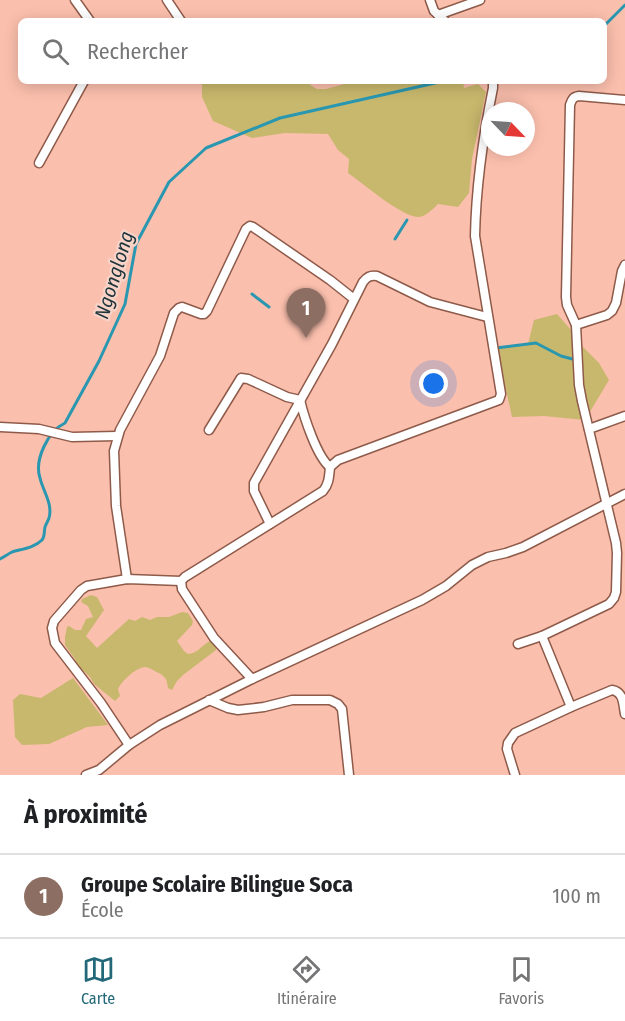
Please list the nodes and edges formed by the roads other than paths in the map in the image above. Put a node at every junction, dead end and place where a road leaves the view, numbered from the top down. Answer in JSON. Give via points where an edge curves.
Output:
{"nodes":[{"id":1,"x":75,"y":0,"type":"edge"},
{"id":2,"x":167,"y":0,"type":"edge"},
{"id":3,"x":430,"y":0,"type":"edge"},
{"id":4,"x":480,"y":0,"type":"edge"},
{"id":5,"x":88,"y":18,"type":"edge"},
{"id":6,"x":180,"y":18,"type":"edge"},
{"id":7,"x":441,"y":18,"type":"edge"},
{"id":8,"x":82,"y":84,"type":"edge"},
{"id":9,"x":493,"y":84,"type":"edge"},
{"id":10,"x":625,"y":100,"type":"edge"},
{"id":11,"x":39,"y":163,"type":"dead end"},
{"id":12,"x":625,"y":265,"type":"edge"},
{"id":13,"x":354,"y":299,"type":"junction"},
{"id":14,"x":488,"y":317,"type":"junction"},
{"id":15,"x":576,"y":325,"type":"junction"},
{"id":16,"x":300,"y":400,"type":"junction"},
{"id":17,"x":625,"y":416,"type":"edge"},
{"id":18,"x":0,"y":427,"type":"edge"},
{"id":19,"x":589,"y":429,"type":"junction"},
{"id":20,"x":209,"y":430,"type":"dead end"},
{"id":21,"x":117,"y":436,"type":"junction"},
{"id":22,"x":330,"y":468,"type":"junction"},
{"id":23,"x":625,"y":494,"type":"edge"},
{"id":24,"x":607,"y":504,"type":"junction"},
{"id":25,"x":270,"y":524,"type":"junction"},
{"id":26,"x":127,"y":579,"type":"junction"},
{"id":27,"x":181,"y":582,"type":"junction"},
{"id":28,"x":621,"y":593,"type":"edge"},
{"id":29,"x":542,"y":636,"type":"junction"},
{"id":30,"x":518,"y":644,"type":"dead end"},
{"id":31,"x":252,"y":679,"type":"junction"},
{"id":32,"x":209,"y":700,"type":"junction"},
{"id":33,"x":571,"y":707,"type":"junction"},
{"id":34,"x":624,"y":709,"type":"edge"},
{"id":35,"x":129,"y":745,"type":"junction"},
{"id":36,"x":87,"y":775,"type":"edge"},
{"id":37,"x":350,"y":775,"type":"edge"},
{"id":38,"x":515,"y":775,"type":"edge"}],
"edges":[{"from":1,"to":5,"type":"street"},
{"from":2,"to":6,"type":"street"},
{"from":3,"to":7,"type":"street"},
{"from":4,"to":7,"type":"street"},
{"from":8,"to":11,"type":"street"},
{"from":9,"to":14,"type":"street","via":[[483,139],[475,228]]},
{"from":10,"to":15,"type":"street","via":[[579,96],[570,105],[566,297]]},
{"from":12,"to":15,"type":"street","via":[[612,311]]},
{"from":13,"to":14,"type":"street","via":[[367,277],[377,276],[430,302]]},
{"from":13,"to":16,"type":"street"},
{"from":13,"to":21,"type":"street","via":[[248,227],[206,313],[179,308],[174,313],[159,356]]},
{"from":14,"to":22,"type":"street","via":[[499,400],[338,460]]},
{"from":15,"to":19,"type":"street","via":[[579,385]]},
{"from":16,"to":20,"type":"street","via":[[241,378]]},
{"from":16,"to":22,"type":"street","via":[[322,460]]},
{"from":16,"to":25,"type":"street","via":[[254,483]]},
{"from":17,"to":19,"type":"street"},
{"from":18,"to":21,"type":"street","via":[[39,429],[72,437]]},
{"from":19,"to":24,"type":"street"},
{"from":21,"to":26,"type":"street","via":[[116,506]]},
{"from":22,"to":25,"type":"street","via":[[323,491]]},
{"from":23,"to":24,"type":"street"},
{"from":24,"to":28,"type":"street"},
{"from":24,"to":31,"type":"street","via":[[523,547],[488,557],[422,600]]},
{"from":25,"to":27,"type":"street"},
{"from":26,"to":27,"type":"street"},
{"from":26,"to":35,"type":"street","via":[[87,586],[52,628],[54,643]]},
{"from":27,"to":31,"type":"street","via":[[214,638]]},
{"from":28,"to":29,"type":"street","via":[[609,604]]},
{"from":29,"to":30,"type":"street"},
{"from":29,"to":33,"type":"street"},
{"from":31,"to":32,"type":"street"},
{"from":32,"to":35,"type":"street"},
{"from":32,"to":37,"type":"street","via":[[238,710],[292,700],[330,700],[338,704],[342,709]]},
{"from":33,"to":34,"type":"street","via":[[612,690],[621,696]]},
{"from":33,"to":38,"type":"street","via":[[511,737],[507,749]]},
{"from":35,"to":36,"type":"street"}]}
